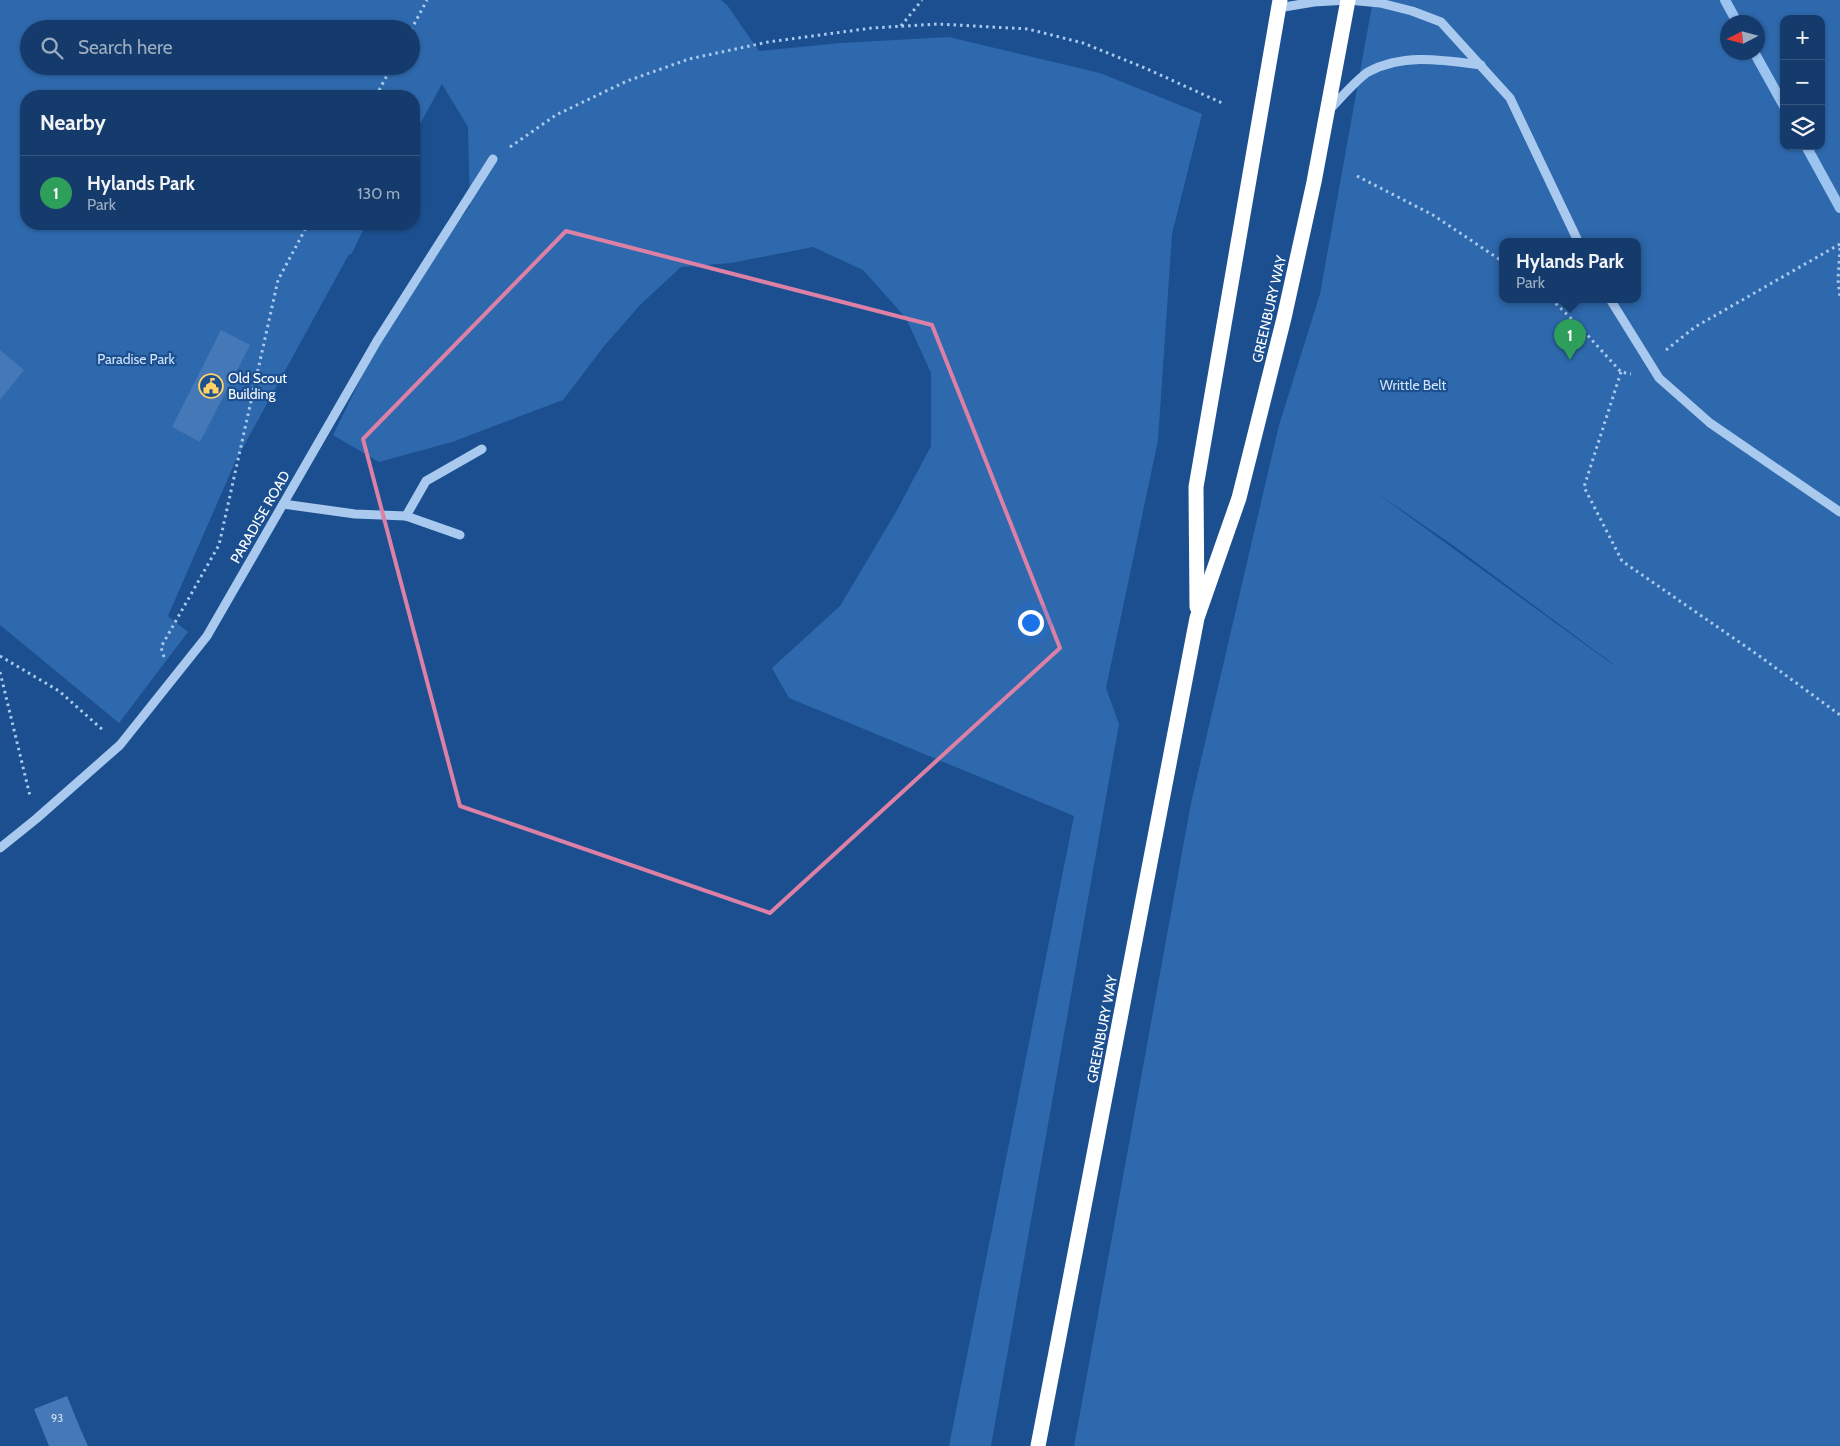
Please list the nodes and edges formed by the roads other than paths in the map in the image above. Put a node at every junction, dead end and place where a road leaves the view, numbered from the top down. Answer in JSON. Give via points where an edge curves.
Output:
{"nodes":[{"id":1,"x":1348,"y":0,"type":"edge"},
{"id":2,"x":1279,"y":4,"type":"edge"},
{"id":3,"x":1481,"y":65,"type":"junction"},
{"id":4,"x":1328,"y":112,"type":"junction"},
{"id":5,"x":493,"y":159,"type":"road end"},
{"id":6,"x":1577,"y":238,"type":"edge"},
{"id":7,"x":1612,"y":303,"type":"edge"},
{"id":8,"x":482,"y":449,"type":"dead end"},
{"id":9,"x":283,"y":504,"type":"junction"},
{"id":10,"x":1840,"y":512,"type":"edge"},
{"id":11,"x":406,"y":516,"type":"junction"},
{"id":12,"x":460,"y":535,"type":"dead end"},
{"id":13,"x":1197,"y":618,"type":"junction"},
{"id":14,"x":0,"y":848,"type":"edge"},
{"id":15,"x":1038,"y":1446,"type":"edge"}],
"edges":[{"from":1,"to":2,"type":"street"},
{"from":1,"to":3,"type":"street","via":[[1412,10],[1441,22]]},
{"from":1,"to":4,"type":"highway","name":"GREENBURY WAY"},
{"from":2,"to":13,"type":"highway","name":"GREENBURY WAY","via":[[1196,487]]},
{"from":3,"to":4,"type":"street","via":[[1421,59],[1392,62],[1367,73]]},
{"from":3,"to":6,"type":"street","via":[[1510,98]]},
{"from":4,"to":13,"type":"highway","name":"GREENBURY WAY","via":[[1287,308],[1239,498]]},
{"from":5,"to":9,"type":"street","name":"PARADISE ROAD","via":[[377,341]]},
{"from":7,"to":10,"type":"street","via":[[1659,378],[1710,423]]},
{"from":8,"to":11,"type":"street","via":[[426,481]]},
{"from":9,"to":11,"type":"street","via":[[355,514]]},
{"from":9,"to":14,"type":"street","name":"PARADISE ROAD","via":[[206,636],[120,745]]},
{"from":11,"to":12,"type":"street"},
{"from":13,"to":15,"type":"highway","name":"GREENBURY WAY"}]}
